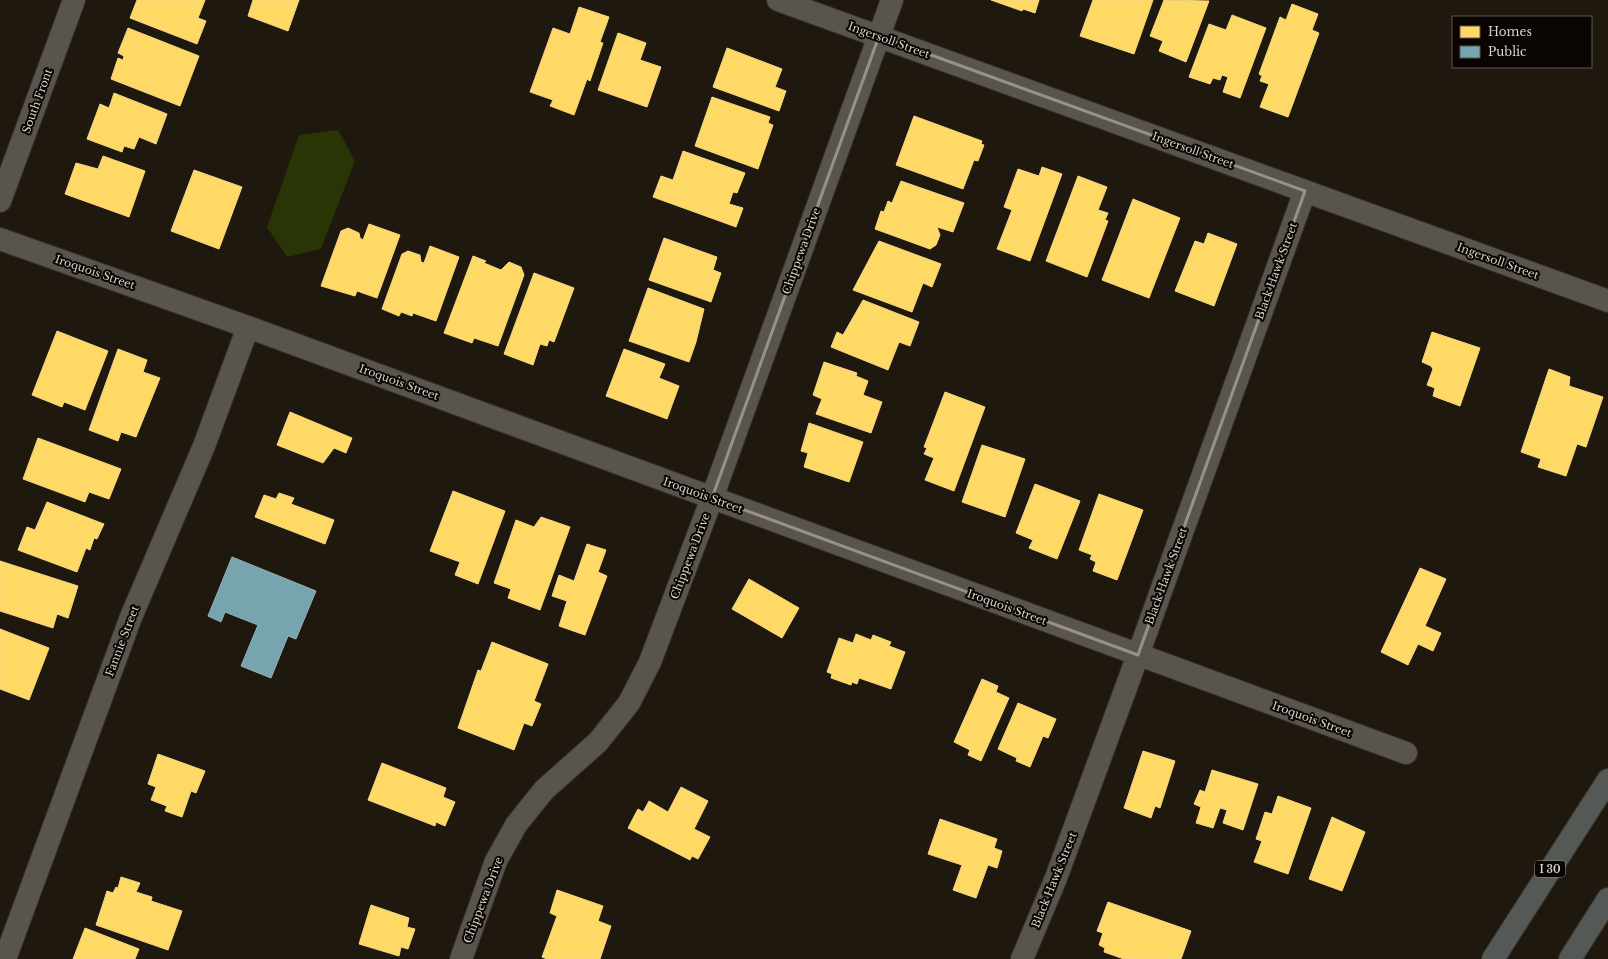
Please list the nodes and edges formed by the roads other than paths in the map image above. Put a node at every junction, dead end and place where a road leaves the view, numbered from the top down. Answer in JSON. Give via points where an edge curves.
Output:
{"nodes":[{"id":1,"x":74,"y":0,"type":"edge"},
{"id":2,"x":778,"y":0,"type":"edge"},
{"id":3,"x":892,"y":0,"type":"edge"},
{"id":4,"x":879,"y":36,"type":"junction"},
{"id":5,"x":1305,"y":191,"type":"junction"},
{"id":6,"x":0,"y":201,"type":"edge"},
{"id":7,"x":0,"y":239,"type":"edge"},
{"id":8,"x":1608,"y":301,"type":"edge"},
{"id":9,"x":248,"y":327,"type":"junction"},
{"id":10,"x":712,"y":498,"type":"junction"},
{"id":11,"x":1138,"y":655,"type":"junction"},
{"id":12,"x":1406,"y":753,"type":"dead end"},
{"id":13,"x":1608,"y":780,"type":"edge"},
{"id":14,"x":1608,"y":899,"type":"edge"},
{"id":15,"x":5,"y":959,"type":"edge"},
{"id":16,"x":461,"y":959,"type":"edge"},
{"id":17,"x":1022,"y":959,"type":"edge"},
{"id":18,"x":1492,"y":959,"type":"edge"},
{"id":19,"x":1570,"y":959,"type":"edge"}],
"edges":[{"from":1,"to":6,"type":"street","name":"South Front"},
{"from":2,"to":4,"type":"street","name":"Ingersoll Street"},
{"from":3,"to":4,"type":"street","name":"Chippewa Drive"},
{"from":4,"to":5,"type":"street","name":"Ingersoll Street"},
{"from":4,"to":10,"type":"street","name":"Chippewa Drive"},
{"from":5,"to":8,"type":"street","name":"Ingersoll Street"},
{"from":5,"to":11,"type":"street","name":"Black Hawk Street"},
{"from":7,"to":9,"type":"street","name":"Iroquois Street"},
{"from":9,"to":10,"type":"street","name":"Iroquois Street"},
{"from":9,"to":15,"type":"street","name":"Fannie Street","via":[[204,446],[131,617]]},
{"from":10,"to":11,"type":"street","name":"Iroquois Street"},
{"from":10,"to":16,"type":"street","name":"Chippewa Drive","via":[[650,662],[629,703],[598,742],[544,790],[516,825],[496,861]]},
{"from":11,"to":12,"type":"street","name":"Iroquois Street"},
{"from":11,"to":17,"type":"street","name":"Black Hawk Street","via":[[1056,878]]},
{"from":13,"to":18,"type":"highway","number":"I 30"},
{"from":14,"to":19,"type":"highway"}]}
